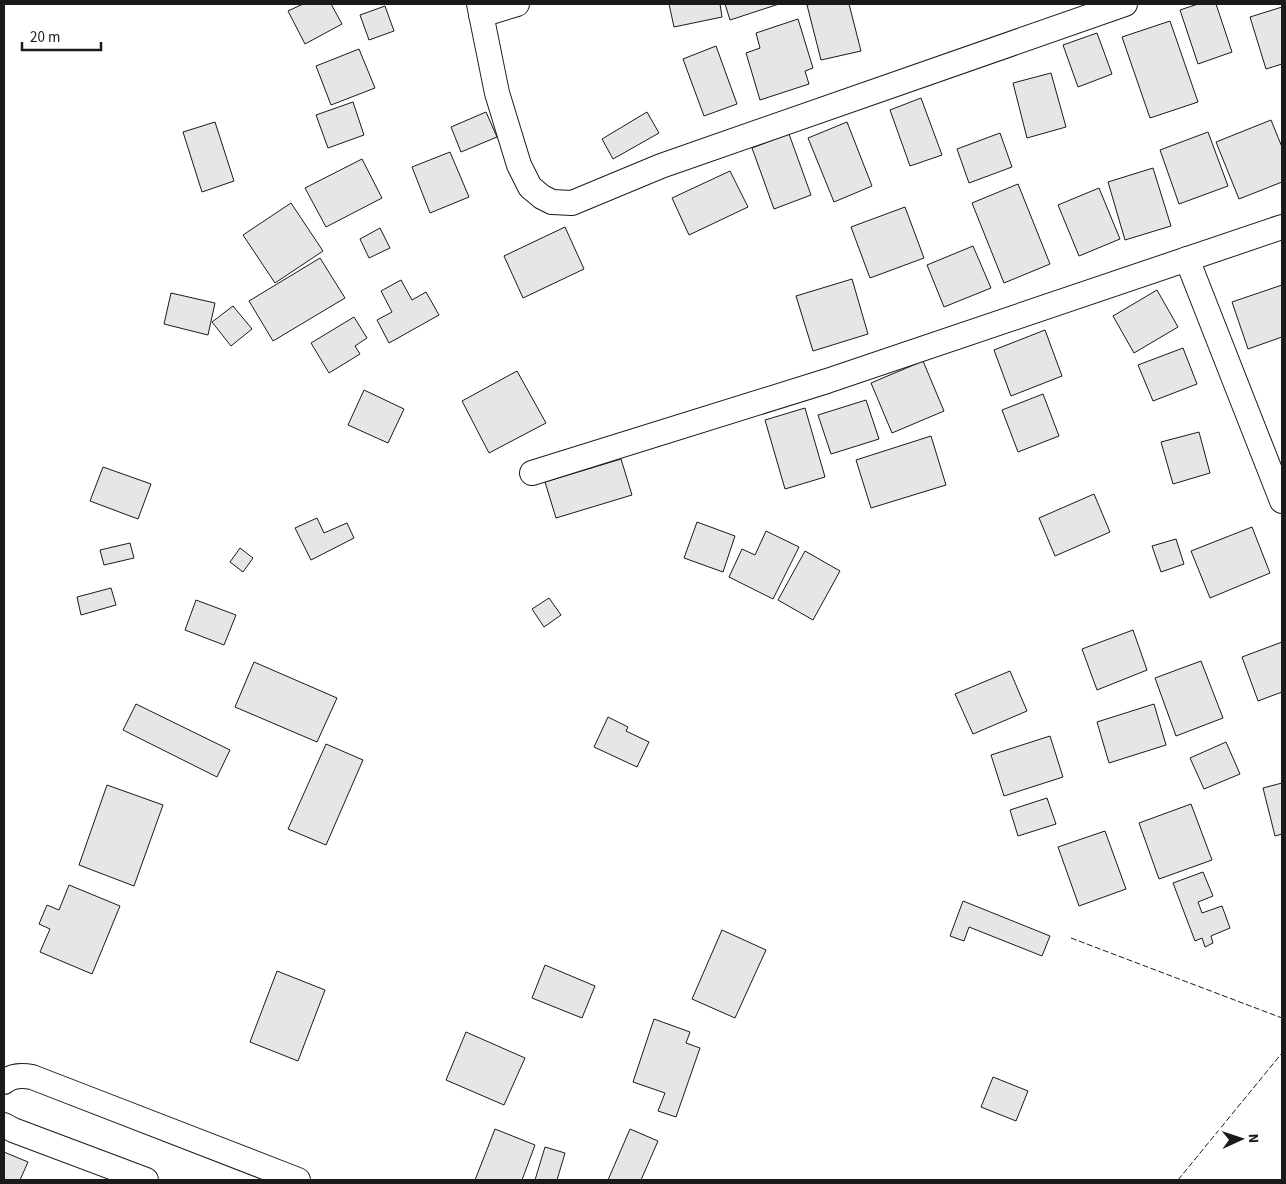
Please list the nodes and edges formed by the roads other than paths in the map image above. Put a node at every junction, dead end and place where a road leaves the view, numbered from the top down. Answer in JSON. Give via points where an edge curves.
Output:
{"nodes":[{"id":1,"x":517,"y":4,"type":"edge"},
{"id":2,"x":1125,"y":4,"type":"edge"},
{"id":3,"x":480,"y":9,"type":"edge"},
{"id":4,"x":1282,"y":227,"type":"edge"},
{"id":5,"x":1187,"y":260,"type":"junction"},
{"id":6,"x":532,"y":473,"type":"dead end"},
{"id":7,"x":1282,"y":502,"type":"edge"},
{"id":8,"x":4,"y":1082,"type":"edge"},
{"id":9,"x":4,"y":1125,"type":"edge"},
{"id":10,"x":146,"y":1180,"type":"edge"},
{"id":11,"x":298,"y":1180,"type":"edge"}],
"edges":[{"from":1,"to":3,"type":"street"},
{"from":2,"to":3,"type":"street","via":[[661,166],[572,202],[552,202],[542,197],[530,187],[519,166],[497,93]]},
{"from":4,"to":5,"type":"street"},
{"from":5,"to":6,"type":"street","via":[[827,381]]},
{"from":5,"to":7,"type":"street"},
{"from":8,"to":11,"type":"street","via":[[15,1076],[32,1077]]},
{"from":9,"to":10,"type":"street"}]}
